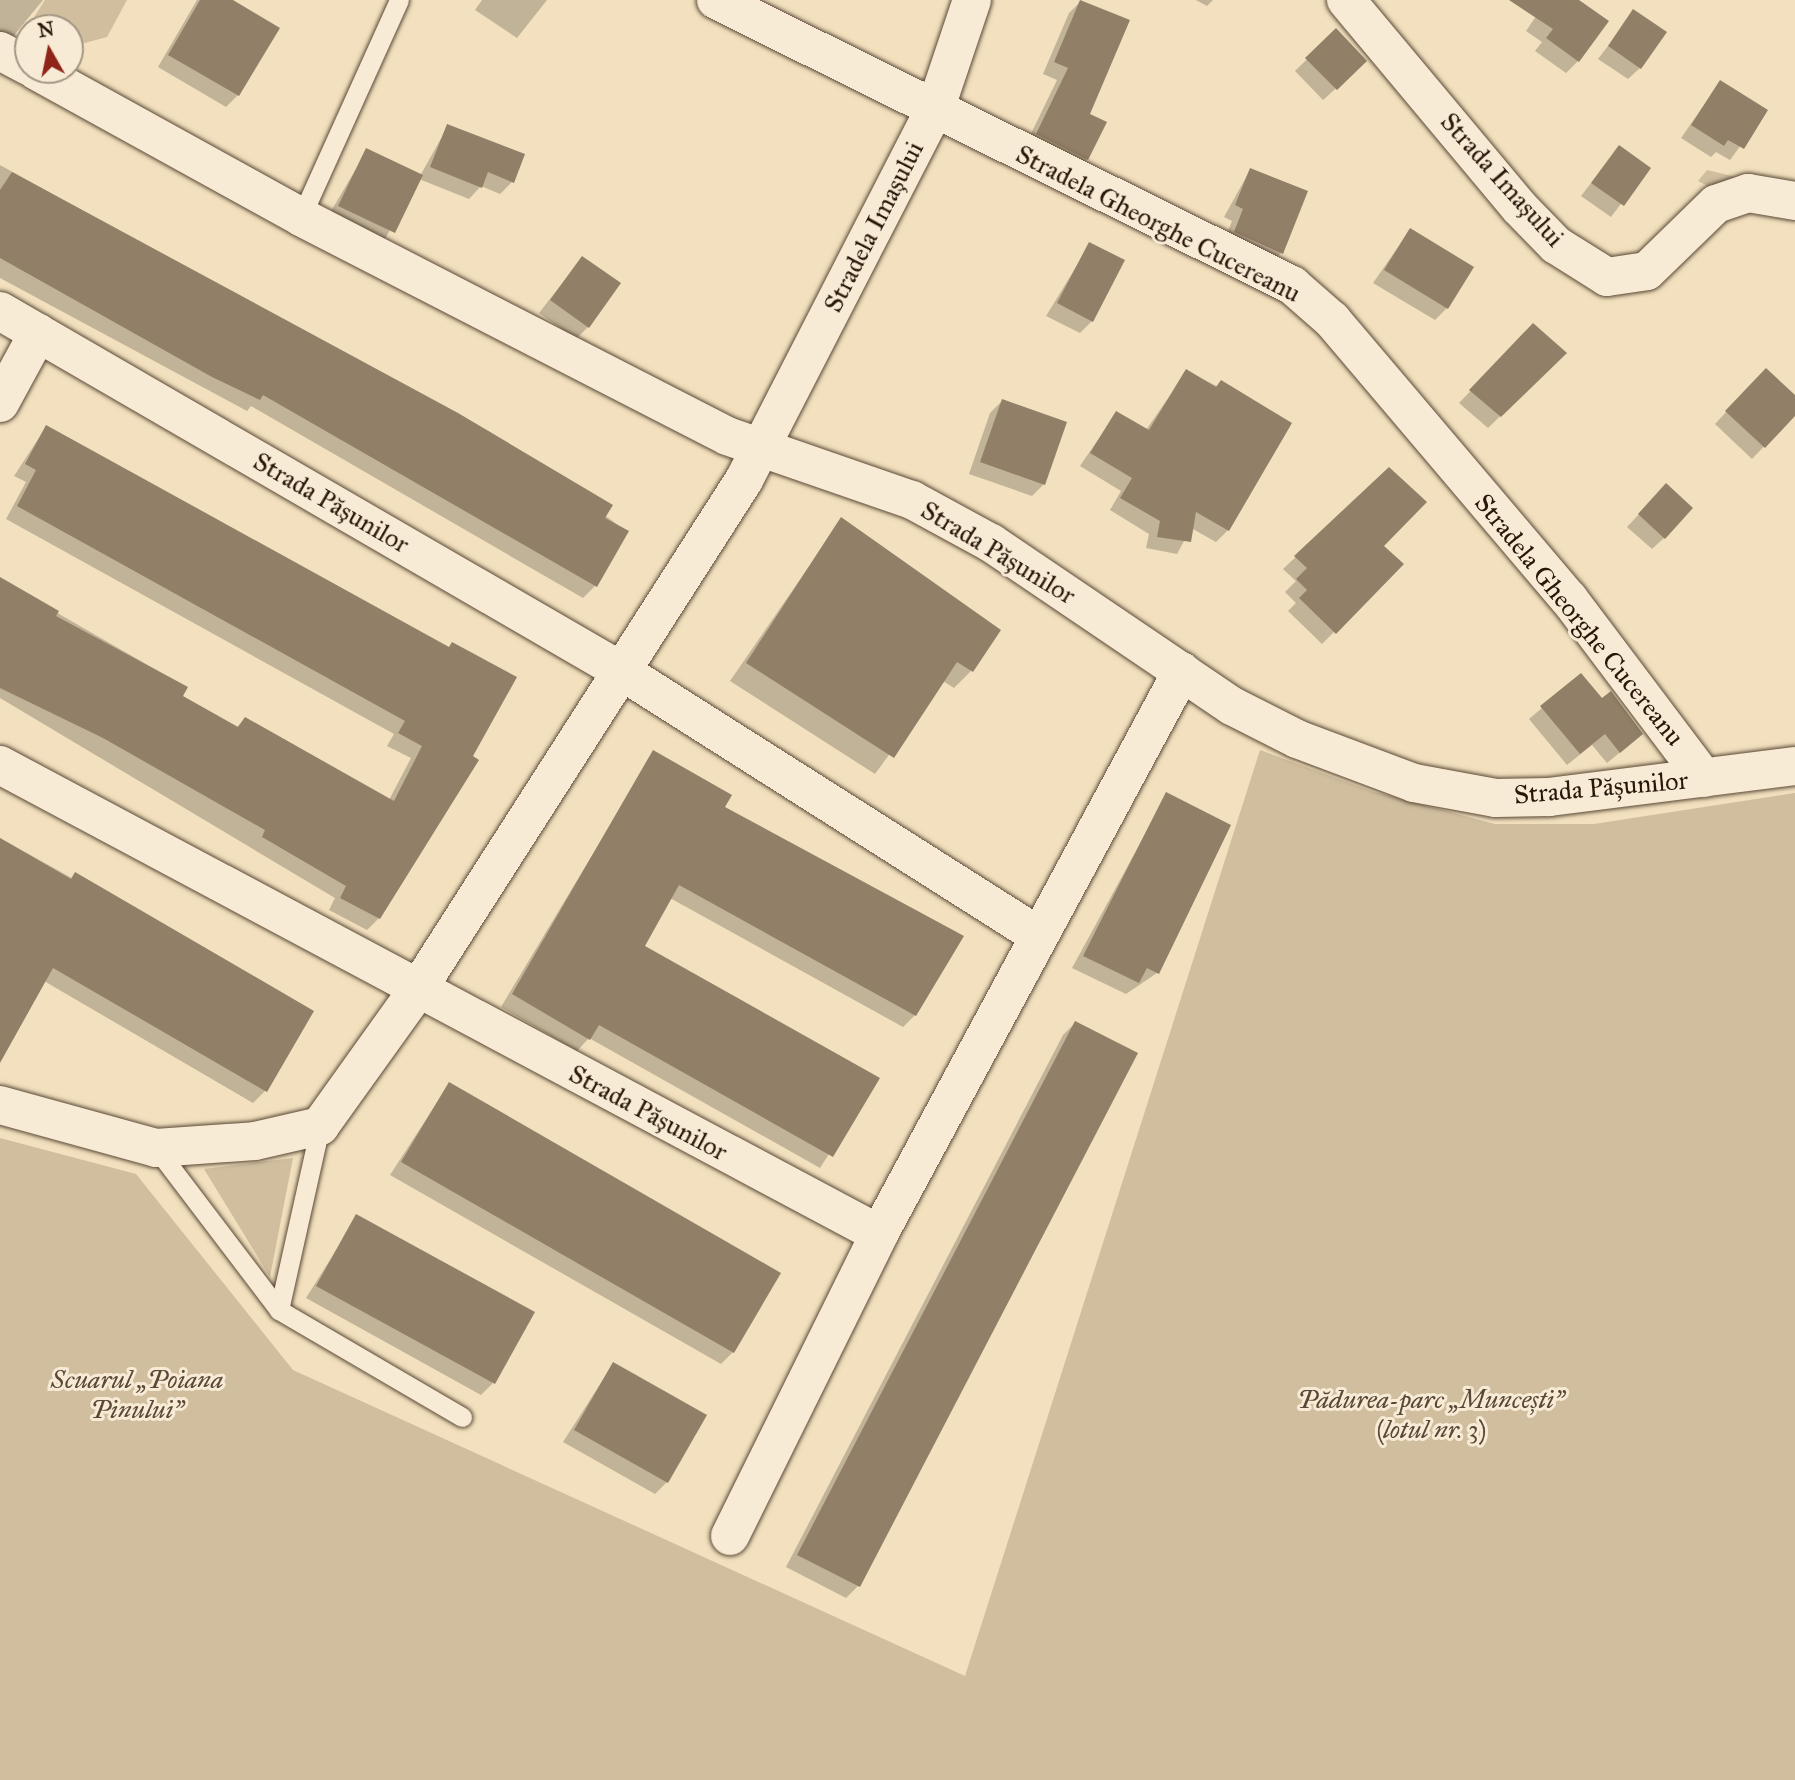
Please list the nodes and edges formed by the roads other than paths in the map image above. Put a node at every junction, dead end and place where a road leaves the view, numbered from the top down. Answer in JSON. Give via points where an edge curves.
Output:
{"nodes":[{"id":1,"x":399,"y":0,"type":"edge"},
{"id":2,"x":716,"y":0,"type":"edge"},
{"id":3,"x":972,"y":0,"type":"edge"},
{"id":4,"x":1346,"y":0,"type":"edge"},
{"id":5,"x":60,"y":84,"type":"edge"},
{"id":6,"x":936,"y":107,"type":"junction"},
{"id":7,"x":1795,"y":201,"type":"edge"},
{"id":8,"x":301,"y":217,"type":"junction"},
{"id":9,"x":0,"y":311,"type":"edge"},
{"id":10,"x":38,"y":333,"type":"junction"},
{"id":11,"x":0,"y":403,"type":"edge"},
{"id":12,"x":762,"y":447,"type":"junction"},
{"id":13,"x":1182,"y":671,"type":"junction"},
{"id":14,"x":623,"y":672,"type":"junction"},
{"id":15,"x":0,"y":765,"type":"edge"},
{"id":16,"x":1795,"y":766,"type":"edge"},
{"id":17,"x":1704,"y":778,"type":"junction"},
{"id":18,"x":1036,"y":934,"type":"junction"},
{"id":19,"x":416,"y":992,"type":"junction"},
{"id":20,"x":0,"y":1105,"type":"edge"},
{"id":21,"x":320,"y":1126,"type":"junction"},
{"id":22,"x":156,"y":1148,"type":"junction"},
{"id":23,"x":880,"y":1234,"type":"junction"},
{"id":24,"x":279,"y":1310,"type":"junction"},
{"id":25,"x":462,"y":1418,"type":"dead end"},
{"id":26,"x":730,"y":1536,"type":"dead end"}],
"edges":[{"from":1,"to":8,"type":"lane"},
{"from":2,"to":6,"type":"street","name":"Stradela Gheorghe Cucereanu"},
{"from":3,"to":6,"type":"street","name":"Stradela Imașului"},
{"from":4,"to":7,"type":"street","name":"Strada Imașului","via":[[1519,206],[1556,245],[1607,277],[1647,271],[1716,204],[1748,193]]},
{"from":5,"to":8,"type":"street","name":"Strada Pășunilor"},
{"from":6,"to":12,"type":"street","name":"Stradela Imașului"},
{"from":6,"to":17,"type":"street","name":"Stradela Gheorghe Cucereanu","via":[[1292,285],[1332,320],[1569,600]]},
{"from":8,"to":12,"type":"street","name":"Strada Pășunilor","via":[[727,436]]},
{"from":9,"to":10,"type":"street","name":"Strada Pășunilor"},
{"from":10,"to":11,"type":"street"},
{"from":10,"to":14,"type":"street","name":"Strada Pășunilor"},
{"from":12,"to":13,"type":"street","name":"Strada Pășunilor","via":[[912,500],[991,543]]},
{"from":12,"to":14,"type":"street"},
{"from":13,"to":17,"type":"street","name":"Strada Pășunilor","via":[[1297,738],[1414,783],[1496,798],[1549,797]]},
{"from":13,"to":18,"type":"street"},
{"from":14,"to":18,"type":"street","name":"Strada Pășunilor"},
{"from":14,"to":19,"type":"street"},
{"from":15,"to":19,"type":"street","name":"Strada Pășunilor"},
{"from":16,"to":17,"type":"street","name":"Strada Pășunilor"},
{"from":18,"to":23,"type":"street"},
{"from":19,"to":21,"type":"street"},
{"from":19,"to":23,"type":"street","name":"Strada Pășunilor"},
{"from":20,"to":22,"type":"street"},
{"from":21,"to":22,"type":"street","via":[[255,1141]]},
{"from":21,"to":24,"type":"lane"},
{"from":22,"to":24,"type":"lane"},
{"from":23,"to":26,"type":"street"},
{"from":24,"to":25,"type":"lane"}]}
